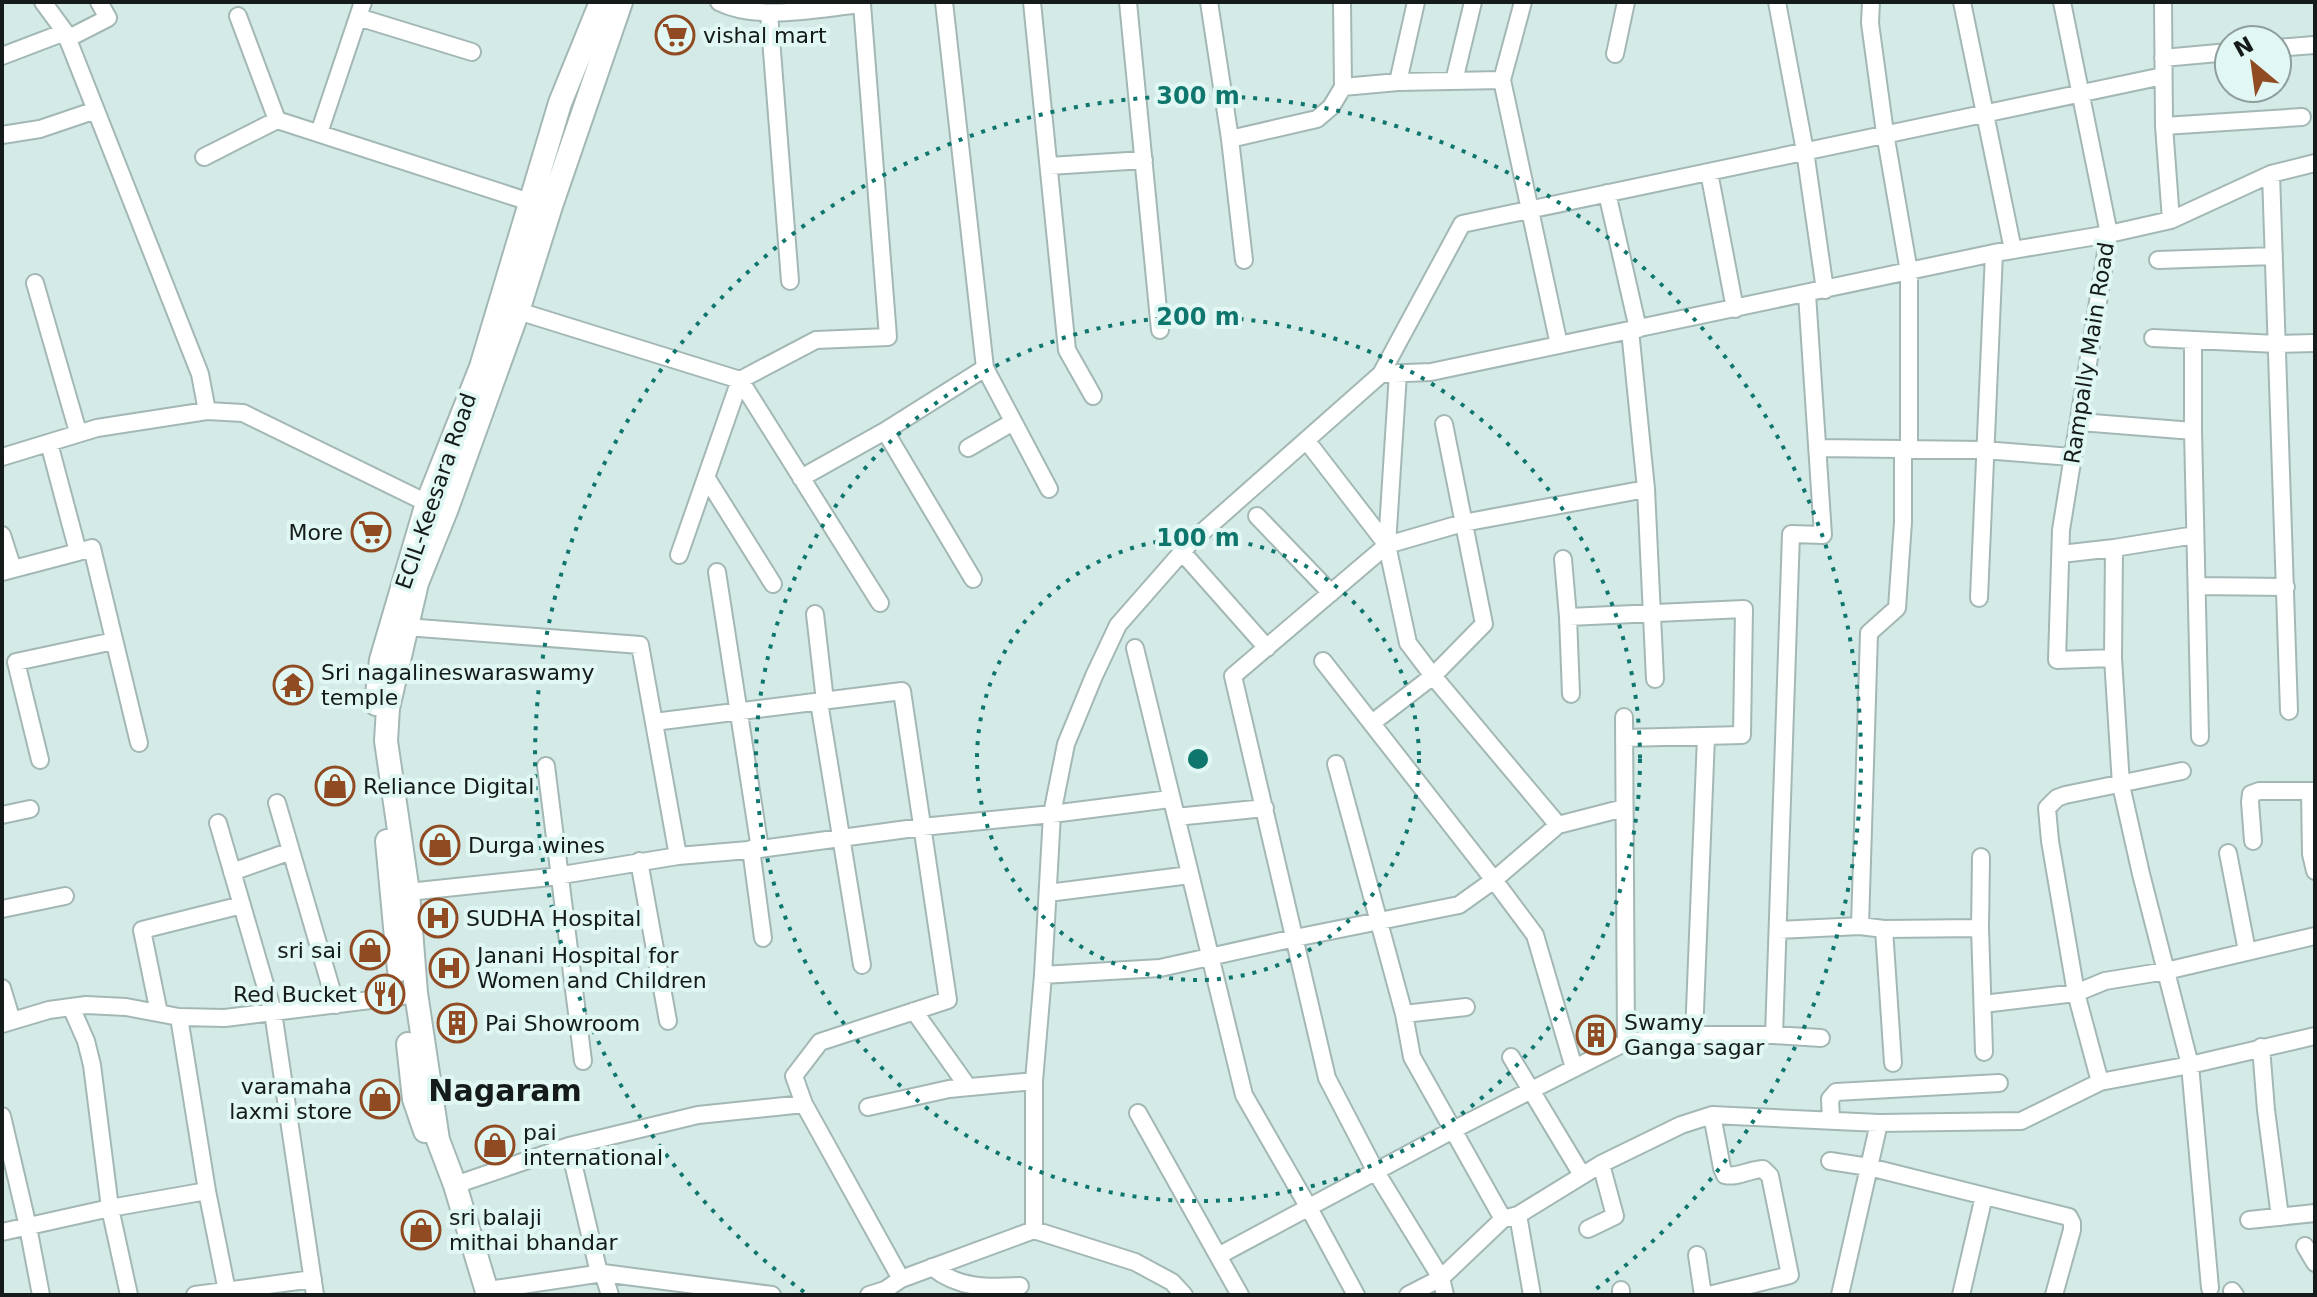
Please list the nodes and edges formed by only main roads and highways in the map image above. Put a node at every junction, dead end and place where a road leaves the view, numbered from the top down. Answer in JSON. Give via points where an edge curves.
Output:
{"nodes":[{"id":1,"x":601,"y":2,"type":"edge"},
{"id":2,"x":621,"y":2,"type":"edge"},
{"id":3,"x":478,"y":398,"type":"junction"},
{"id":4,"x":409,"y":995,"type":"junction"},
{"id":5,"x":483,"y":1293,"type":"edge"}],
"edges":[{"from":1,"to":3,"type":"main road","name":"ECIL-Keesara Road","via":[[560,103],[481,367]]},
{"from":2,"to":3,"type":"main road","name":"ECIL-Keesara Road","via":[[518,311]]},
{"from":3,"to":4,"type":"main road","name":"ECIL-Keesara Road","via":[[446,511],[417,583],[388,708],[386,741],[408,892]]},
{"from":3,"to":4,"type":"main road","name":"ECIL-Keesara Road","via":[[427,503],[381,660],[372,738]]},
{"from":4,"to":5,"type":"main road","via":[[438,1140]]},
{"from":4,"to":5,"type":"main road","via":[[414,1099]]}]}
